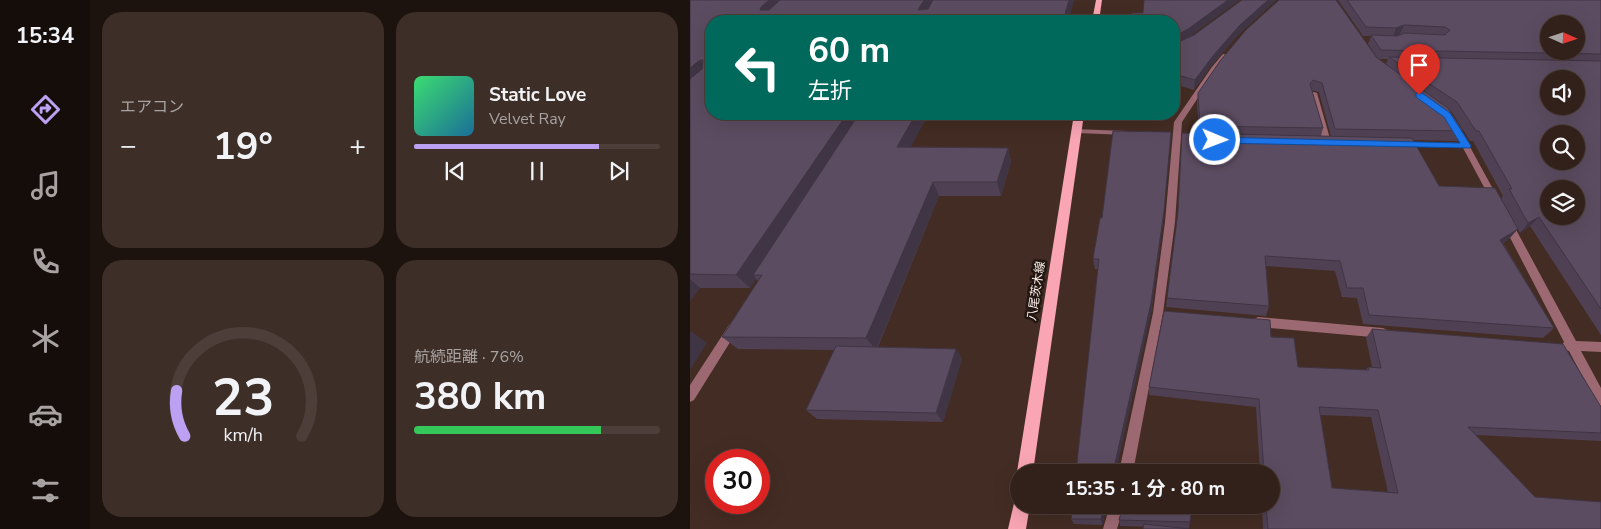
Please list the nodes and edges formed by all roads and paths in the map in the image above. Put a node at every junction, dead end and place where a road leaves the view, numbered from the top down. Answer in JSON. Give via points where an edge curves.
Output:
{"nodes":[{"id":1,"x":1099,"y":0,"type":"edge"},
{"id":2,"x":1096,"y":15,"type":"edge"},
{"id":3,"x":1230,"y":50,"type":"edge"},
{"id":4,"x":1313,"y":93,"type":"edge"},
{"id":5,"x":1447,"y":115,"type":"edge"},
{"id":6,"x":1180,"y":119,"type":"edge"},
{"id":7,"x":1078,"y":120,"type":"edge"},
{"id":8,"x":1179,"y":120,"type":"edge"},
{"id":9,"x":1077,"y":132,"type":"junction"},
{"id":10,"x":1132,"y":133,"type":"edge"},
{"id":11,"x":1317,"y":142,"type":"edge"},
{"id":12,"x":1327,"y":142,"type":"junction"},
{"id":13,"x":1336,"y":142,"type":"edge"},
{"id":14,"x":1392,"y":144,"type":"edge"},
{"id":15,"x":1467,"y":146,"type":"junction"},
{"id":16,"x":1499,"y":207,"type":"edge"},
{"id":17,"x":1504,"y":216,"type":"edge"},
{"id":18,"x":1246,"y":321,"type":"edge"},
{"id":19,"x":737,"y":322,"type":"edge"},
{"id":20,"x":1391,"y":334,"type":"edge"},
{"id":21,"x":1553,"y":345,"type":"edge"},
{"id":22,"x":1572,"y":347,"type":"junction"},
{"id":23,"x":1601,"y":347,"type":"edge"},
{"id":24,"x":690,"y":396,"type":"edge"},
{"id":25,"x":1601,"y":400,"type":"edge"},
{"id":26,"x":1026,"y":464,"type":"edge"},
{"id":27,"x":1128,"y":464,"type":"edge"},
{"id":28,"x":1019,"y":514,"type":"edge"},
{"id":29,"x":1114,"y":514,"type":"edge"},
{"id":30,"x":1017,"y":529,"type":"edge"},
{"id":31,"x":1110,"y":529,"type":"edge"}],
"edges":[{"from":1,"to":2,"type":"main road"},
{"from":3,"to":6,"type":"street"},
{"from":4,"to":12,"type":"street"},
{"from":5,"to":15,"type":"street"},
{"from":7,"to":9,"type":"main road","name":"八尾茨木線"},
{"from":8,"to":27,"type":"street","via":[[1163,313]]},
{"from":9,"to":10,"type":"street"},
{"from":9,"to":26,"type":"main road","name":"八尾茨木線"},
{"from":11,"to":12,"type":"street"},
{"from":12,"to":13,"type":"street"},
{"from":14,"to":15,"type":"street"},
{"from":15,"to":16,"type":"street"},
{"from":17,"to":22,"type":"street"},
{"from":18,"to":20,"type":"street"},
{"from":19,"to":24,"type":"street"},
{"from":21,"to":22,"type":"street"},
{"from":22,"to":23,"type":"street"},
{"from":22,"to":25,"type":"street"},
{"from":28,"to":30,"type":"main road"},
{"from":29,"to":31,"type":"street"}]}
